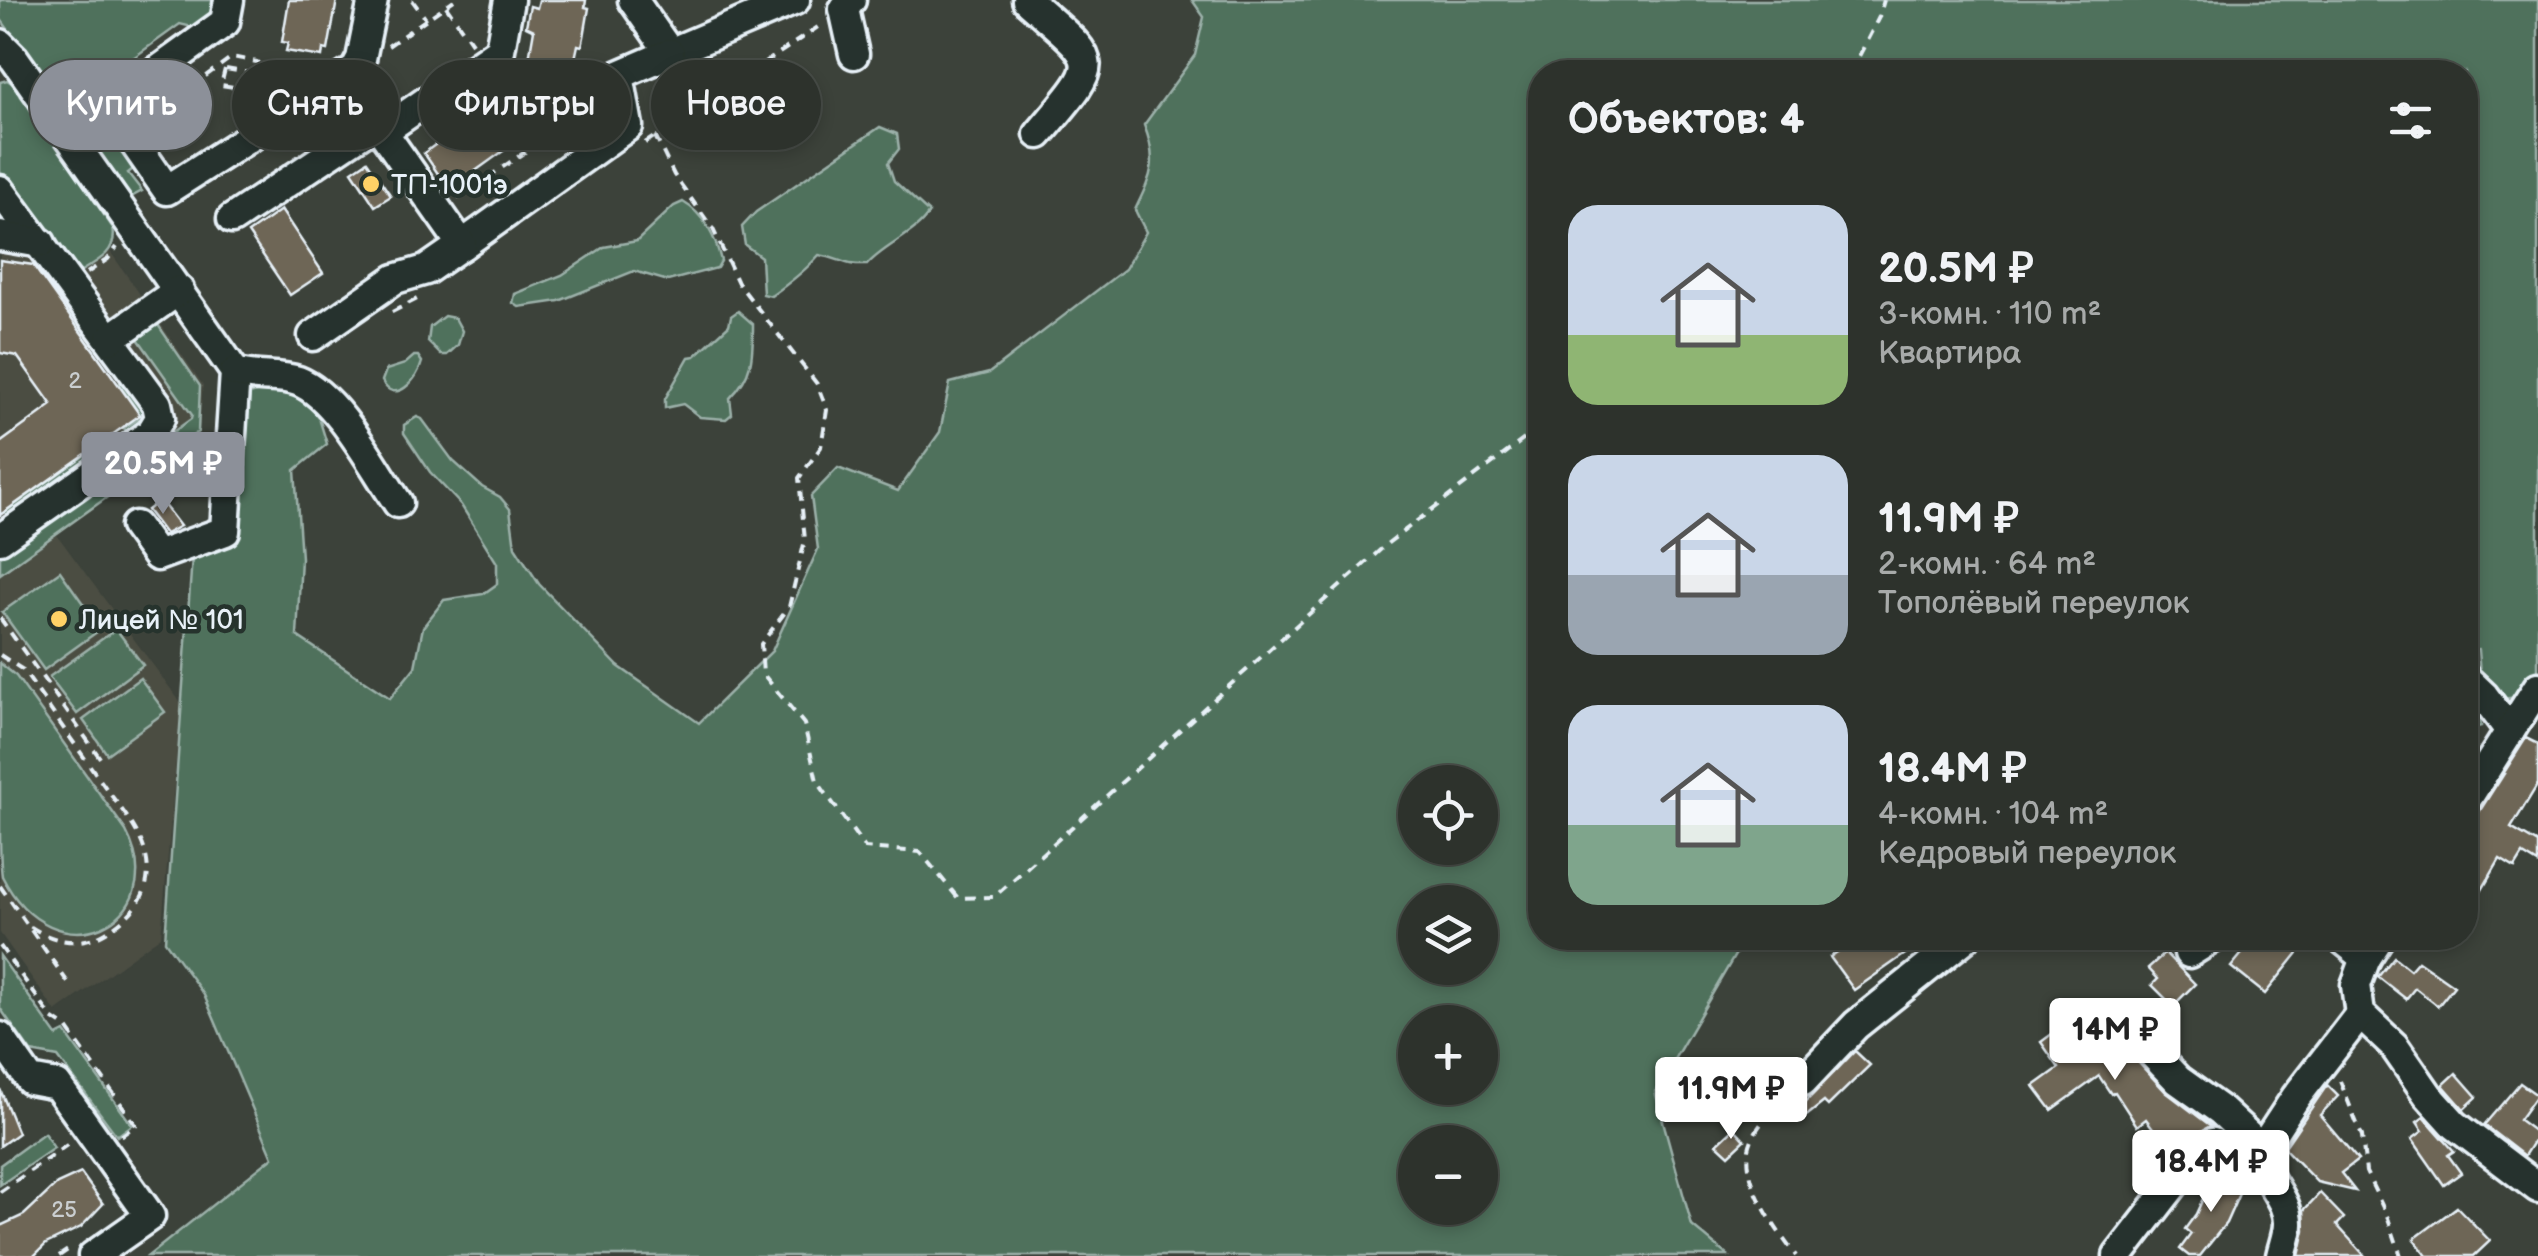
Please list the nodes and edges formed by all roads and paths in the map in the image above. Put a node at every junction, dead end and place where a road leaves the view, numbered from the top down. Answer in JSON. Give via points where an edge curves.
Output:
{"nodes":[{"id":1,"x":229,"y":0,"type":"edge"},
{"id":2,"x":373,"y":0,"type":"edge"},
{"id":3,"x":412,"y":0,"type":"edge"},
{"id":4,"x":454,"y":0,"type":"edge"},
{"id":5,"x":509,"y":0,"type":"edge"},
{"id":6,"x":633,"y":0,"type":"edge"},
{"id":7,"x":795,"y":0,"type":"edge"},
{"id":8,"x":851,"y":0,"type":"edge"},
{"id":9,"x":1027,"y":0,"type":"edge"},
{"id":10,"x":1884,"y":0,"type":"edge"},
{"id":11,"x":446,"y":6,"type":"junction"},
{"id":12,"x":426,"y":19,"type":"junction"},
{"id":13,"x":472,"y":43,"type":"dead end"},
{"id":14,"x":384,"y":49,"type":"dead end"},
{"id":15,"x":2,"y":52,"type":"edge"},
{"id":16,"x":670,"y":53,"type":"junction"},
{"id":17,"x":854,"y":54,"type":"dead end"},
{"id":18,"x":247,"y":60,"type":"edge"},
{"id":19,"x":360,"y":60,"type":"edge"},
{"id":20,"x":1856,"y":60,"type":"edge"},
{"id":21,"x":223,"y":67,"type":"junction"},
{"id":22,"x":232,"y":69,"type":"edge"},
{"id":23,"x":212,"y":74,"type":"edge"},
{"id":24,"x":232,"y":87,"type":"edge"},
{"id":25,"x":399,"y":114,"type":"edge"},
{"id":26,"x":1038,"y":134,"type":"dead end"},
{"id":27,"x":232,"y":148,"type":"edge"},
{"id":28,"x":342,"y":150,"type":"edge"},
{"id":29,"x":395,"y":150,"type":"edge"},
{"id":30,"x":527,"y":150,"type":"edge"},
{"id":31,"x":662,"y":150,"type":"edge"},
{"id":32,"x":0,"y":190,"type":"edge"},
{"id":33,"x":167,"y":190,"type":"junction"},
{"id":34,"x":448,"y":206,"type":"dead end"},
{"id":35,"x":127,"y":217,"type":"junction"},
{"id":36,"x":232,"y":219,"type":"dead end"},
{"id":37,"x":0,"y":236,"type":"edge"},
{"id":38,"x":42,"y":244,"type":"junction"},
{"id":39,"x":462,"y":245,"type":"junction"},
{"id":40,"x":178,"y":290,"type":"junction"},
{"id":41,"x":312,"y":336,"type":"dead end"},
{"id":42,"x":110,"y":338,"type":"junction"},
{"id":43,"x":235,"y":372,"type":"junction"},
{"id":44,"x":1528,"y":436,"type":"edge"},
{"id":45,"x":398,"y":503,"type":"dead end"},
{"id":46,"x":135,"y":526,"type":"dead end"},
{"id":47,"x":0,"y":538,"type":"edge"},
{"id":48,"x":0,"y":618,"type":"edge"},
{"id":49,"x":0,"y":655,"type":"edge"},
{"id":50,"x":2538,"y":687,"type":"edge"},
{"id":51,"x":2478,"y":690,"type":"edge"},
{"id":52,"x":2510,"y":731,"type":"junction"},
{"id":53,"x":103,"y":762,"type":"dead end"},
{"id":54,"x":2478,"y":781,"type":"edge"},
{"id":55,"x":0,"y":886,"type":"edge"},
{"id":56,"x":28,"y":925,"type":"junction"},
{"id":57,"x":0,"y":946,"type":"edge"},
{"id":58,"x":1950,"y":950,"type":"edge"},
{"id":59,"x":2371,"y":950,"type":"edge"},
{"id":60,"x":69,"y":984,"type":"dead end"},
{"id":61,"x":2360,"y":1014,"type":"junction"},
{"id":62,"x":0,"y":1038,"type":"edge"},
{"id":63,"x":2138,"y":1038,"type":"dead end"},
{"id":64,"x":2334,"y":1047,"type":"junction"},
{"id":65,"x":1803,"y":1081,"type":"joint"},
{"id":66,"x":62,"y":1130,"type":"dead end"},
{"id":67,"x":103,"y":1150,"type":"junction"},
{"id":68,"x":2265,"y":1162,"type":"junction"},
{"id":69,"x":2538,"y":1188,"type":"edge"},
{"id":70,"x":0,"y":1192,"type":"edge"},
{"id":71,"x":84,"y":1251,"type":"edge"},
{"id":72,"x":60,"y":1256,"type":"edge"},
{"id":73,"x":1796,"y":1256,"type":"edge"},
{"id":74,"x":2118,"y":1256,"type":"edge"},
{"id":75,"x":2281,"y":1256,"type":"edge"},
{"id":76,"x":2401,"y":1256,"type":"edge"}],
"edges":[{"from":1,"to":33,"type":"street","via":[[225,22],[115,106],[116,118]]},
{"from":2,"to":19,"type":"street"},
{"from":3,"to":12,"type":"path"},
{"from":4,"to":11,"type":"path"},
{"from":5,"to":25,"type":"street","via":[[500,50]]},
{"from":6,"to":16,"type":"street"},
{"from":7,"to":16,"type":"street"},
{"from":8,"to":17,"type":"street","via":[[844,9]]},
{"from":9,"to":26,"type":"street","via":[[1072,40],[1088,67]]},
{"from":10,"to":20,"type":"path"},
{"from":11,"to":12,"type":"path"},
{"from":11,"to":13,"type":"path"},
{"from":12,"to":14,"type":"path"},
{"from":15,"to":35,"type":"street","via":[[14,58]]},
{"from":16,"to":39,"type":"street","via":[[618,75],[628,126]]},
{"from":18,"to":21,"type":"path","via":[[232,57]]},
{"from":21,"to":22,"type":"path"},
{"from":21,"to":23,"type":"path"},
{"from":21,"to":24,"type":"path","via":[[222,85]]},
{"from":27,"to":33,"type":"street"},
{"from":28,"to":36,"type":"street"},
{"from":29,"to":39,"type":"street"},
{"from":30,"to":34,"type":"path"},
{"from":31,"to":44,"type":"path","via":[[738,283],[817,384],[826,410],[822,446],[799,478],[806,540],[789,607],[760,644],[764,674],[804,724],[817,781],[866,848],[920,852],[958,898],[994,897],[1388,543]]},
{"from":32,"to":38,"type":"street"},
{"from":33,"to":35,"type":"street"},
{"from":35,"to":40,"type":"street"},
{"from":37,"to":38,"type":"street"},
{"from":38,"to":42,"type":"street"},
{"from":39,"to":41,"type":"street","via":[[426,270],[395,279]]},
{"from":40,"to":42,"type":"street"},
{"from":40,"to":43,"type":"street"},
{"from":42,"to":47,"type":"street","via":[[157,404],[158,425]]},
{"from":43,"to":45,"type":"street","via":[[293,379],[315,389]]},
{"from":43,"to":46,"type":"street","via":[[224,531],[157,556]]},
{"from":48,"to":53,"type":"path"},
{"from":49,"to":56,"type":"path","via":[[23,670],[134,828],[147,859],[135,910],[102,934],[61,942]]},
{"from":50,"to":52,"type":"street"},
{"from":51,"to":52,"type":"street"},
{"from":52,"to":54,"type":"street"},
{"from":55,"to":56,"type":"path"},
{"from":56,"to":60,"type":"path"},
{"from":57,"to":67,"type":"path","via":[[136,1125]]},
{"from":58,"to":65,"type":"street","via":[[1856,1024]]},
{"from":59,"to":61,"type":"street","via":[[2356,985]]},
{"from":61,"to":64,"type":"street"},
{"from":61,"to":69,"type":"street","via":[[2394,1046],[2455,1125]]},
{"from":62,"to":67,"type":"street","via":[[30,1080],[57,1085]]},
{"from":63,"to":68,"type":"street","via":[[2178,1080],[2220,1110]]},
{"from":64,"to":68,"type":"street"},
{"from":64,"to":76,"type":"path","via":[[2362,1136],[2366,1172]]},
{"from":65,"to":73,"type":"path","via":[[1772,1110],[1748,1153],[1753,1183]]},
{"from":66,"to":70,"type":"path","via":[[70,1143]]},
{"from":67,"to":71,"type":"street","via":[[150,1216]]},
{"from":68,"to":74,"type":"street","via":[[2213,1143],[2197,1154]]},
{"from":68,"to":75,"type":"street","via":[[2288,1222]]},
{"from":71,"to":72,"type":"path"}]}
